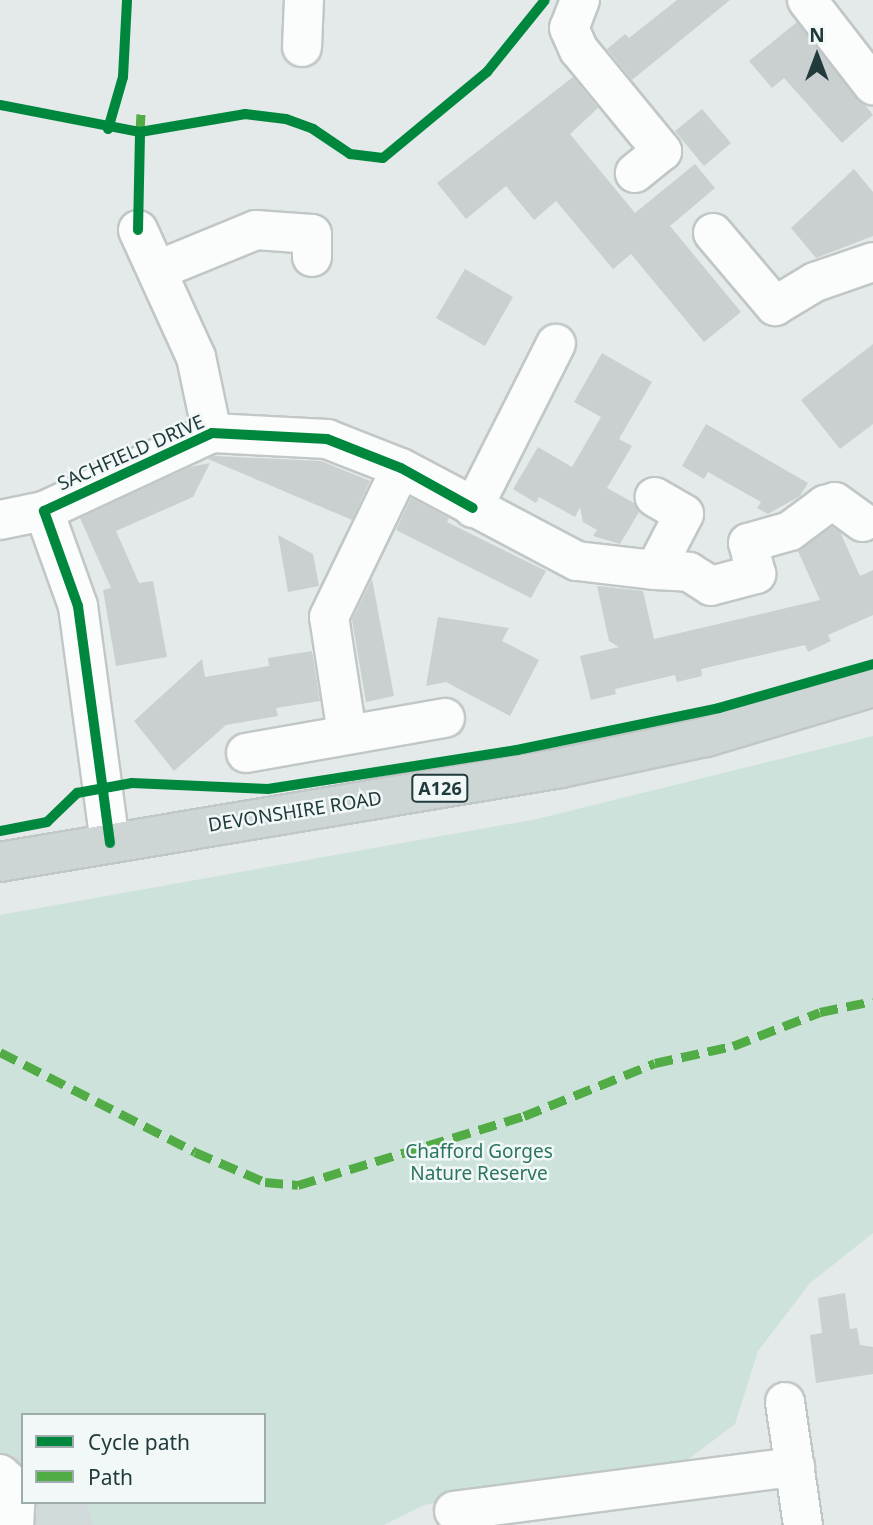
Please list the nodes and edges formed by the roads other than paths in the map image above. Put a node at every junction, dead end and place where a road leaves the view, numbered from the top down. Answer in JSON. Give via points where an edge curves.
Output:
{"nodes":[{"id":1,"x":304,"y":0,"type":"edge"},
{"id":2,"x":580,"y":0,"type":"edge"},
{"id":3,"x":807,"y":0,"type":"edge"},
{"id":4,"x":302,"y":47,"type":"dead end"},
{"id":5,"x":873,"y":85,"type":"edge"},
{"id":6,"x":635,"y":173,"type":"dead end"},
{"id":7,"x":138,"y":230,"type":"dead end"},
{"id":8,"x":713,"y":233,"type":"dead end"},
{"id":9,"x":312,"y":257,"type":"dead end"},
{"id":10,"x":873,"y":262,"type":"edge"},
{"id":11,"x":158,"y":270,"type":"junction"},
{"id":12,"x":556,"y":344,"type":"dead end"},
{"id":13,"x":212,"y":433,"type":"junction"},
{"id":14,"x":401,"y":468,"type":"junction"},
{"id":15,"x":654,"y":497,"type":"dead end"},
{"id":16,"x":474,"y":508,"type":"junction"},
{"id":17,"x":44,"y":511,"type":"junction"},
{"id":18,"x":0,"y":520,"type":"edge"},
{"id":19,"x":863,"y":522,"type":"dead end"},
{"id":20,"x":655,"y":570,"type":"junction"},
{"id":21,"x":873,"y":687,"type":"edge"},
{"id":22,"x":445,"y":718,"type":"dead end"},
{"id":23,"x":347,"y":734,"type":"junction"},
{"id":24,"x":246,"y":753,"type":"dead end"},
{"id":25,"x":110,"y":843,"type":"junction"},
{"id":26,"x":0,"y":862,"type":"edge"},
{"id":27,"x":785,"y":1402,"type":"dead end"},
{"id":28,"x":794,"y":1467,"type":"junction"},
{"id":29,"x":0,"y":1474,"type":"edge"},
{"id":30,"x":454,"y":1511,"type":"dead end"},
{"id":31,"x":14,"y":1525,"type":"edge"},
{"id":32,"x":803,"y":1525,"type":"edge"}],
"edges":[{"from":1,"to":4,"type":"street"},
{"from":2,"to":6,"type":"street","via":[[569,28],[579,50],[662,151]]},
{"from":3,"to":5,"type":"street"},
{"from":7,"to":11,"type":"street","name":"SACHFIELD DRIVE"},
{"from":8,"to":10,"type":"street","via":[[775,306],[814,282]]},
{"from":9,"to":11,"type":"street","via":[[312,234],[257,230]]},
{"from":11,"to":13,"type":"street","name":"SACHFIELD DRIVE","via":[[195,357]]},
{"from":12,"to":16,"type":"street"},
{"from":13,"to":14,"type":"street","name":"SACHFIELD DRIVE","via":[[327,439]]},
{"from":13,"to":17,"type":"street","name":"SACHFIELD DRIVE"},
{"from":14,"to":16,"type":"street","name":"SACHFIELD DRIVE"},
{"from":14,"to":23,"type":"street","via":[[329,617]]},
{"from":15,"to":20,"type":"street","via":[[684,514]]},
{"from":16,"to":20,"type":"street","name":"SACHFIELD DRIVE","via":[[576,561]]},
{"from":17,"to":18,"type":"street","name":"SACHFIELD DRIVE"},
{"from":17,"to":25,"type":"street","name":"SACHFIELD DRIVE","via":[[78,606]]},
{"from":19,"to":20,"type":"street","name":"SACHFIELD DRIVE","via":[[835,502],[825,505],[790,531],[748,543],[756,573],[711,586],[689,572]]},
{"from":21,"to":25,"type":"main road","name":"DEVONSHIRE ROAD","number":"A126","via":[[706,737],[561,768]]},
{"from":22,"to":23,"type":"street"},
{"from":23,"to":24,"type":"street"},
{"from":25,"to":26,"type":"main road","name":"DEVONSHIRE ROAD","number":"A126"},
{"from":27,"to":28,"type":"street"},
{"from":28,"to":30,"type":"street"},
{"from":28,"to":32,"type":"street"},
{"from":29,"to":31,"type":"street","via":[[16,1489]]}]}
